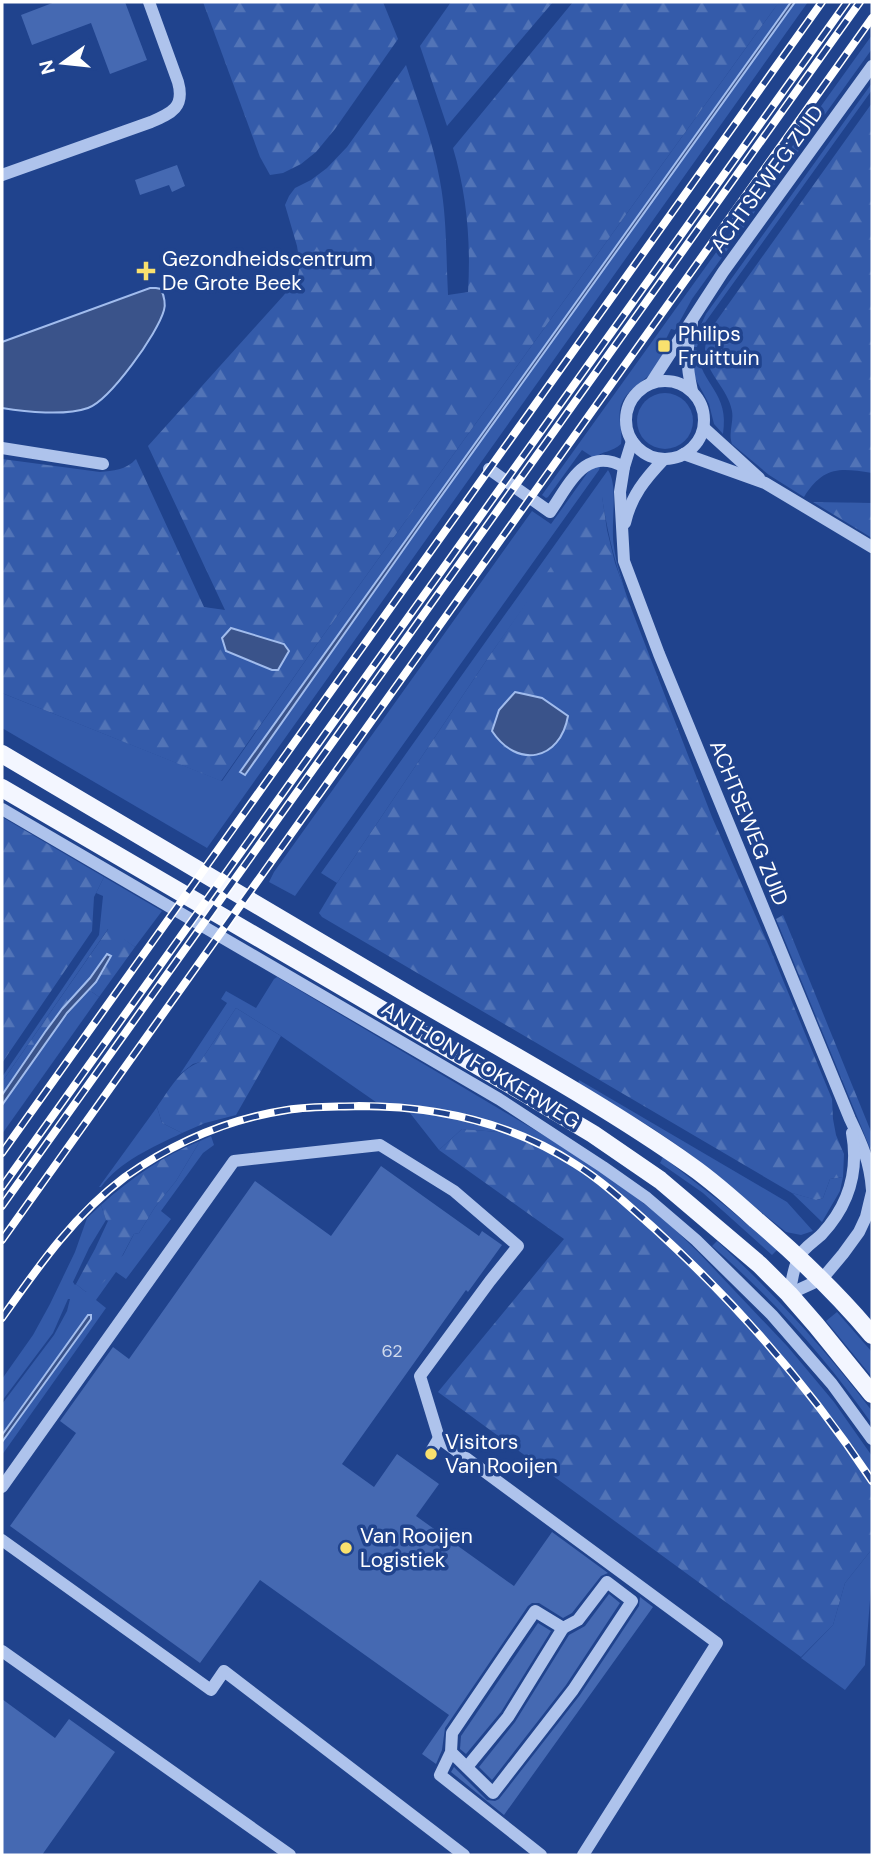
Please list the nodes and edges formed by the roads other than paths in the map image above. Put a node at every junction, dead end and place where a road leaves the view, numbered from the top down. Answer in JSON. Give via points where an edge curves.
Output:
{"nodes":[{"id":1,"x":149,"y":2,"type":"edge"},
{"id":2,"x":872,"y":66,"type":"edge"},
{"id":3,"x":2,"y":175,"type":"edge"},
{"id":4,"x":694,"y":316,"type":"junction"},
{"id":5,"x":651,"y":383,"type":"junction"},
{"id":6,"x":692,"y":391,"type":"junction"},
{"id":7,"x":704,"y":428,"type":"junction"},
{"id":8,"x":632,"y":441,"type":"junction"},
{"id":9,"x":2,"y":448,"type":"edge"},
{"id":10,"x":684,"y":454,"type":"junction"},
{"id":11,"x":664,"y":459,"type":"junction"},
{"id":12,"x":103,"y":464,"type":"dead end"},
{"id":13,"x":624,"y":467,"type":"junction"},
{"id":14,"x":489,"y":469,"type":"dead end"},
{"id":15,"x":765,"y":483,"type":"junction"},
{"id":16,"x":622,"y":538,"type":"junction"},
{"id":17,"x":872,"y":547,"type":"edge"},
{"id":18,"x":2,"y":754,"type":"edge"},
{"id":19,"x":2,"y":788,"type":"edge"},
{"id":20,"x":2,"y":809,"type":"edge"},
{"id":21,"x":850,"y":1119,"type":"junction"},
{"id":22,"x":872,"y":1191,"type":"edge"},
{"id":23,"x":799,"y":1256,"type":"junction"},
{"id":24,"x":822,"y":1279,"type":"junction"},
{"id":25,"x":789,"y":1294,"type":"junction"},
{"id":26,"x":872,"y":1335,"type":"edge"},
{"id":27,"x":872,"y":1394,"type":"edge"},
{"id":28,"x":439,"y":1438,"type":"junction"},
{"id":29,"x":872,"y":1439,"type":"edge"},
{"id":30,"x":430,"y":1453,"type":"dead end"},
{"id":31,"x":2,"y":1487,"type":"edge"},
{"id":32,"x":2,"y":1540,"type":"edge"},
{"id":33,"x":563,"y":1629,"type":"junction"},
{"id":34,"x":2,"y":1651,"type":"edge"},
{"id":35,"x":451,"y":1752,"type":"junction"},
{"id":36,"x":467,"y":1767,"type":"junction"},
{"id":37,"x":290,"y":1855,"type":"edge"},
{"id":38,"x":464,"y":1855,"type":"edge"},
{"id":39,"x":541,"y":1855,"type":"edge"},
{"id":40,"x":583,"y":1855,"type":"edge"}],
"edges":[{"from":1,"to":3,"type":"street","via":[[178,82],[178,105],[152,122]]},
{"from":2,"to":4,"type":"street","name":"ACHTSEWEG ZUID"},
{"from":4,"to":5,"type":"street","name":"ACHTSEWEG ZUID"},
{"from":4,"to":6,"type":"street","name":"ACHTSEWEG ZUID","via":[[687,345]]},
{"from":5,"to":6,"type":"street","via":[[673,381]]},
{"from":5,"to":8,"type":"street","via":[[633,397],[628,408]]},
{"from":6,"to":7,"type":"street","via":[[704,414]]},
{"from":7,"to":10,"type":"street","via":[[697,443]]},
{"from":7,"to":15,"type":"street"},
{"from":8,"to":11,"type":"street","via":[[652,457]]},
{"from":8,"to":13,"type":"street","name":"ACHTSEWEG ZUID"},
{"from":9,"to":12,"type":"street"},
{"from":10,"to":11,"type":"street"},
{"from":10,"to":15,"type":"street"},
{"from":11,"to":16,"type":"street","name":"ACHTSEWEG ZUID","via":[[644,480],[628,510]]},
{"from":13,"to":14,"type":"street","via":[[606,460],[587,464],[550,512]]},
{"from":13,"to":16,"type":"street","name":"ACHTSEWEG ZUID"},
{"from":15,"to":17,"type":"street"},
{"from":16,"to":21,"type":"street","name":"ACHTSEWEG ZUID","via":[[624,561],[640,607]]},
{"from":18,"to":23,"type":"main road","name":"ANTHONY FOKKERWEG","via":[[607,1110],[706,1177]]},
{"from":19,"to":25,"type":"main road","name":"ANTHONY FOKKERWEG","via":[[593,1134],[660,1180]]},
{"from":20,"to":29,"type":"street","name":"ANTHONY FOKKERWEG","via":[[499,1100],[647,1198],[772,1315]]},
{"from":21,"to":22,"type":"street","name":"ACHTSEWEG ZUID","via":[[865,1150]]},
{"from":21,"to":23,"type":"street","name":"ACHTSEWEG ZUID","via":[[855,1158],[848,1196],[831,1223]]},
{"from":22,"to":24,"type":"street","name":"ACHTSEWEG ZUID","via":[[859,1232]]},
{"from":23,"to":24,"type":"main road","name":"ANTHONY FOKKERWEG"},
{"from":23,"to":25,"type":"street","name":"ACHTSEWEG ZUID"},
{"from":24,"to":25,"type":"street","name":"ACHTSEWEG ZUID"},
{"from":24,"to":26,"type":"main road","name":"ANTHONY FOKKERWEG"},
{"from":25,"to":27,"type":"main road","name":"ANTHONY FOKKERWEG"},
{"from":28,"to":30,"type":"street"},
{"from":28,"to":31,"type":"street","via":[[420,1376],[518,1246],[454,1191],[380,1144],[234,1161]]},
{"from":28,"to":40,"type":"street","via":[[717,1643]]},
{"from":32,"to":38,"type":"street","via":[[211,1690],[224,1671]]},
{"from":33,"to":35,"type":"street","via":[[535,1611],[452,1733]]},
{"from":33,"to":36,"type":"street","via":[[508,1717]]},
{"from":33,"to":36,"type":"street","via":[[578,1620],[607,1582],[632,1601],[573,1690],[494,1793]]},
{"from":34,"to":37,"type":"street"},
{"from":35,"to":36,"type":"street"},
{"from":35,"to":39,"type":"street","via":[[440,1775]]}]}
